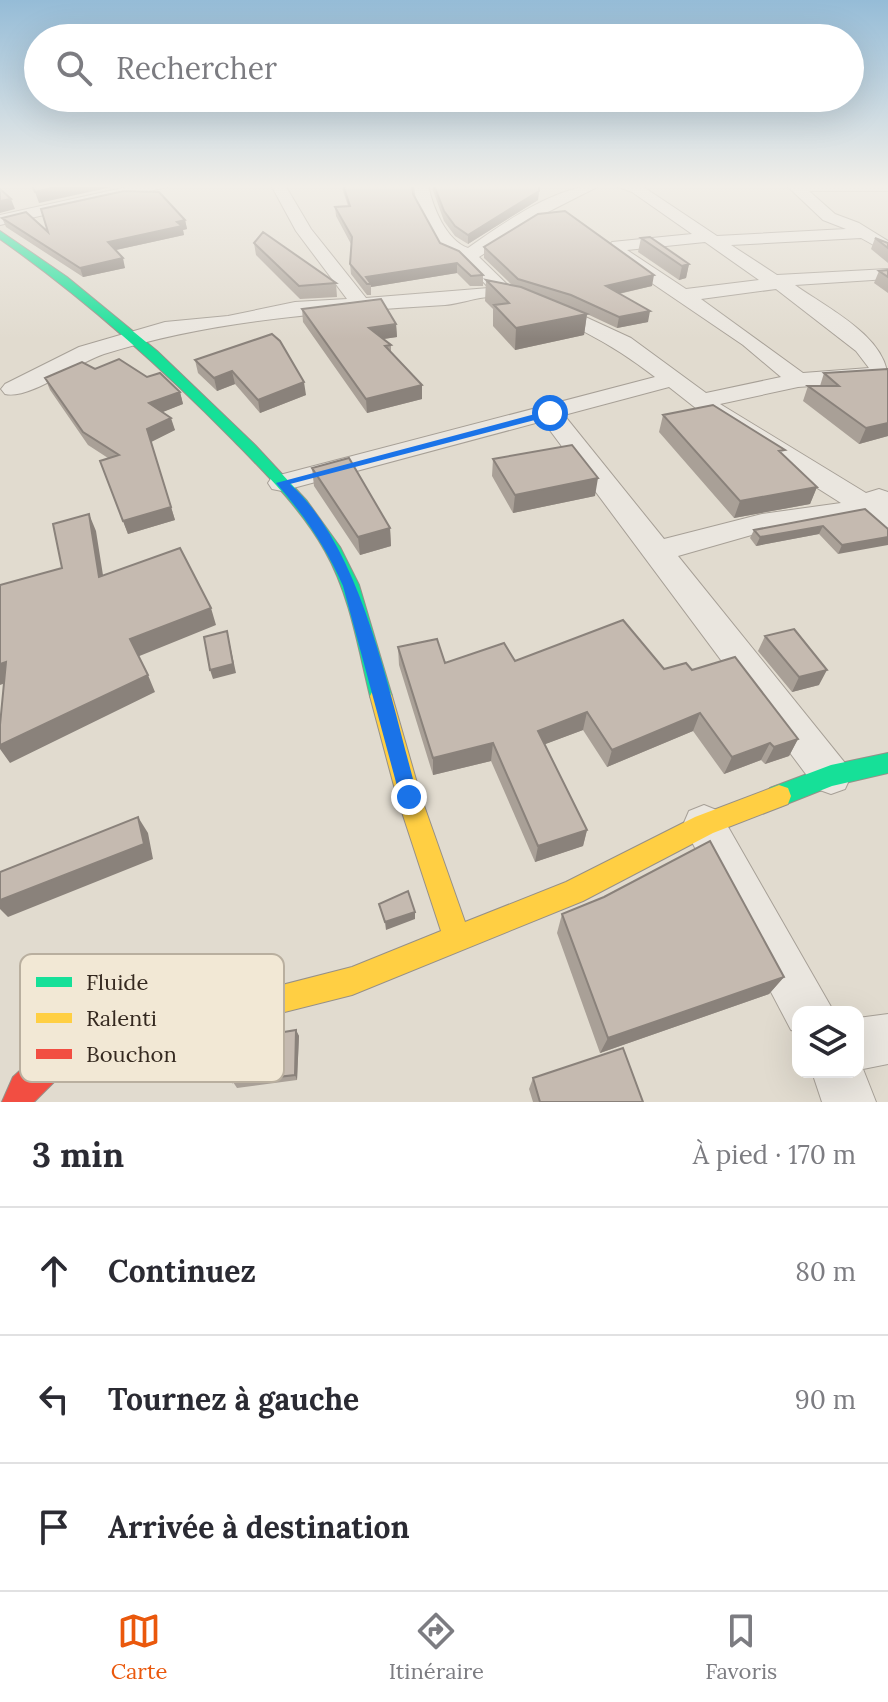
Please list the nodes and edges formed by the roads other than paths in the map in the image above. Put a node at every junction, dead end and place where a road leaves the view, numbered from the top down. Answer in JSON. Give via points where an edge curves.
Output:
{"nodes":[{"id":1,"x":4,"y":236,"type":"edge"},
{"id":2,"x":308,"y":236,"type":"edge"},
{"id":3,"x":443,"y":236,"type":"edge"},
{"id":4,"x":501,"y":236,"type":"edge"},
{"id":5,"x":707,"y":236,"type":"edge"},
{"id":6,"x":742,"y":236,"type":"edge"},
{"id":7,"x":711,"y":239,"type":"junction"},
{"id":8,"x":470,"y":255,"type":"junction"},
{"id":9,"x":888,"y":274,"type":"edge"},
{"id":10,"x":780,"y":283,"type":"junction"},
{"id":11,"x":501,"y":292,"type":"junction"},
{"id":12,"x":680,"y":296,"type":"junction"},
{"id":13,"x":359,"y":302,"type":"junction"},
{"id":14,"x":132,"y":337,"type":"junction"},
{"id":15,"x":887,"y":375,"type":"edge"},
{"id":16,"x":672,"y":379,"type":"junction"},
{"id":17,"x":798,"y":380,"type":"junction"},
{"id":18,"x":13,"y":389,"type":"dead end"},
{"id":19,"x":702,"y":401,"type":"junction"},
{"id":20,"x":550,"y":413,"type":"junction"},
{"id":21,"x":282,"y":483,"type":"junction"},
{"id":22,"x":880,"y":505,"type":"edge"},
{"id":23,"x":657,"y":551,"type":"junction"},
{"id":24,"x":888,"y":763,"type":"edge"},
{"id":25,"x":831,"y":776,"type":"junction"},
{"id":26,"x":704,"y":825,"type":"junction"},
{"id":27,"x":457,"y":938,"type":"junction"},
{"id":28,"x":284,"y":997,"type":"edge"},
{"id":29,"x":806,"y":1006,"type":"edge"},
{"id":30,"x":888,"y":1039,"type":"edge"},
{"id":31,"x":864,"y":1043,"type":"edge"},
{"id":32,"x":840,"y":1078,"type":"edge"},
{"id":33,"x":31,"y":1082,"type":"edge"},
{"id":34,"x":18,"y":1102,"type":"edge"},
{"id":35,"x":849,"y":1102,"type":"edge"}],
"edges":[{"from":1,"to":14,"type":"street","via":[[54,270]]},
{"from":2,"to":13,"type":"street"},
{"from":3,"to":8,"type":"street","via":[[449,247]]},
{"from":4,"to":8,"type":"street"},
{"from":5,"to":7,"type":"street"},
{"from":6,"to":7,"type":"street"},
{"from":7,"to":10,"type":"street"},
{"from":7,"to":12,"type":"street","via":[[606,243]]},
{"from":8,"to":11,"type":"street"},
{"from":9,"to":10,"type":"street"},
{"from":10,"to":12,"type":"street"},
{"from":10,"to":15,"type":"street","via":[[864,346]]},
{"from":11,"to":13,"type":"street"},
{"from":11,"to":16,"type":"street","via":[[624,342]]},
{"from":12,"to":17,"type":"street"},
{"from":13,"to":14,"type":"street","via":[[277,310]]},
{"from":14,"to":18,"type":"street","via":[[87,352]]},
{"from":14,"to":21,"type":"street","via":[[178,375]]},
{"from":15,"to":17,"type":"street"},
{"from":16,"to":19,"type":"street"},
{"from":16,"to":20,"type":"street"},
{"from":17,"to":19,"type":"street"},
{"from":19,"to":22,"type":"street"},
{"from":20,"to":21,"type":"street"},
{"from":20,"to":23,"type":"street"},
{"from":21,"to":27,"type":"street","via":[[335,552],[350,586],[409,797]]},
{"from":22,"to":23,"type":"street","via":[[738,529]]},
{"from":23,"to":25,"type":"street"},
{"from":24,"to":25,"type":"street"},
{"from":25,"to":26,"type":"street"},
{"from":26,"to":27,"type":"street","via":[[574,892]]},
{"from":26,"to":29,"type":"street"},
{"from":27,"to":28,"type":"street","via":[[352,981]]},
{"from":30,"to":31,"type":"street"},
{"from":32,"to":35,"type":"street"},
{"from":33,"to":34,"type":"street"}]}
